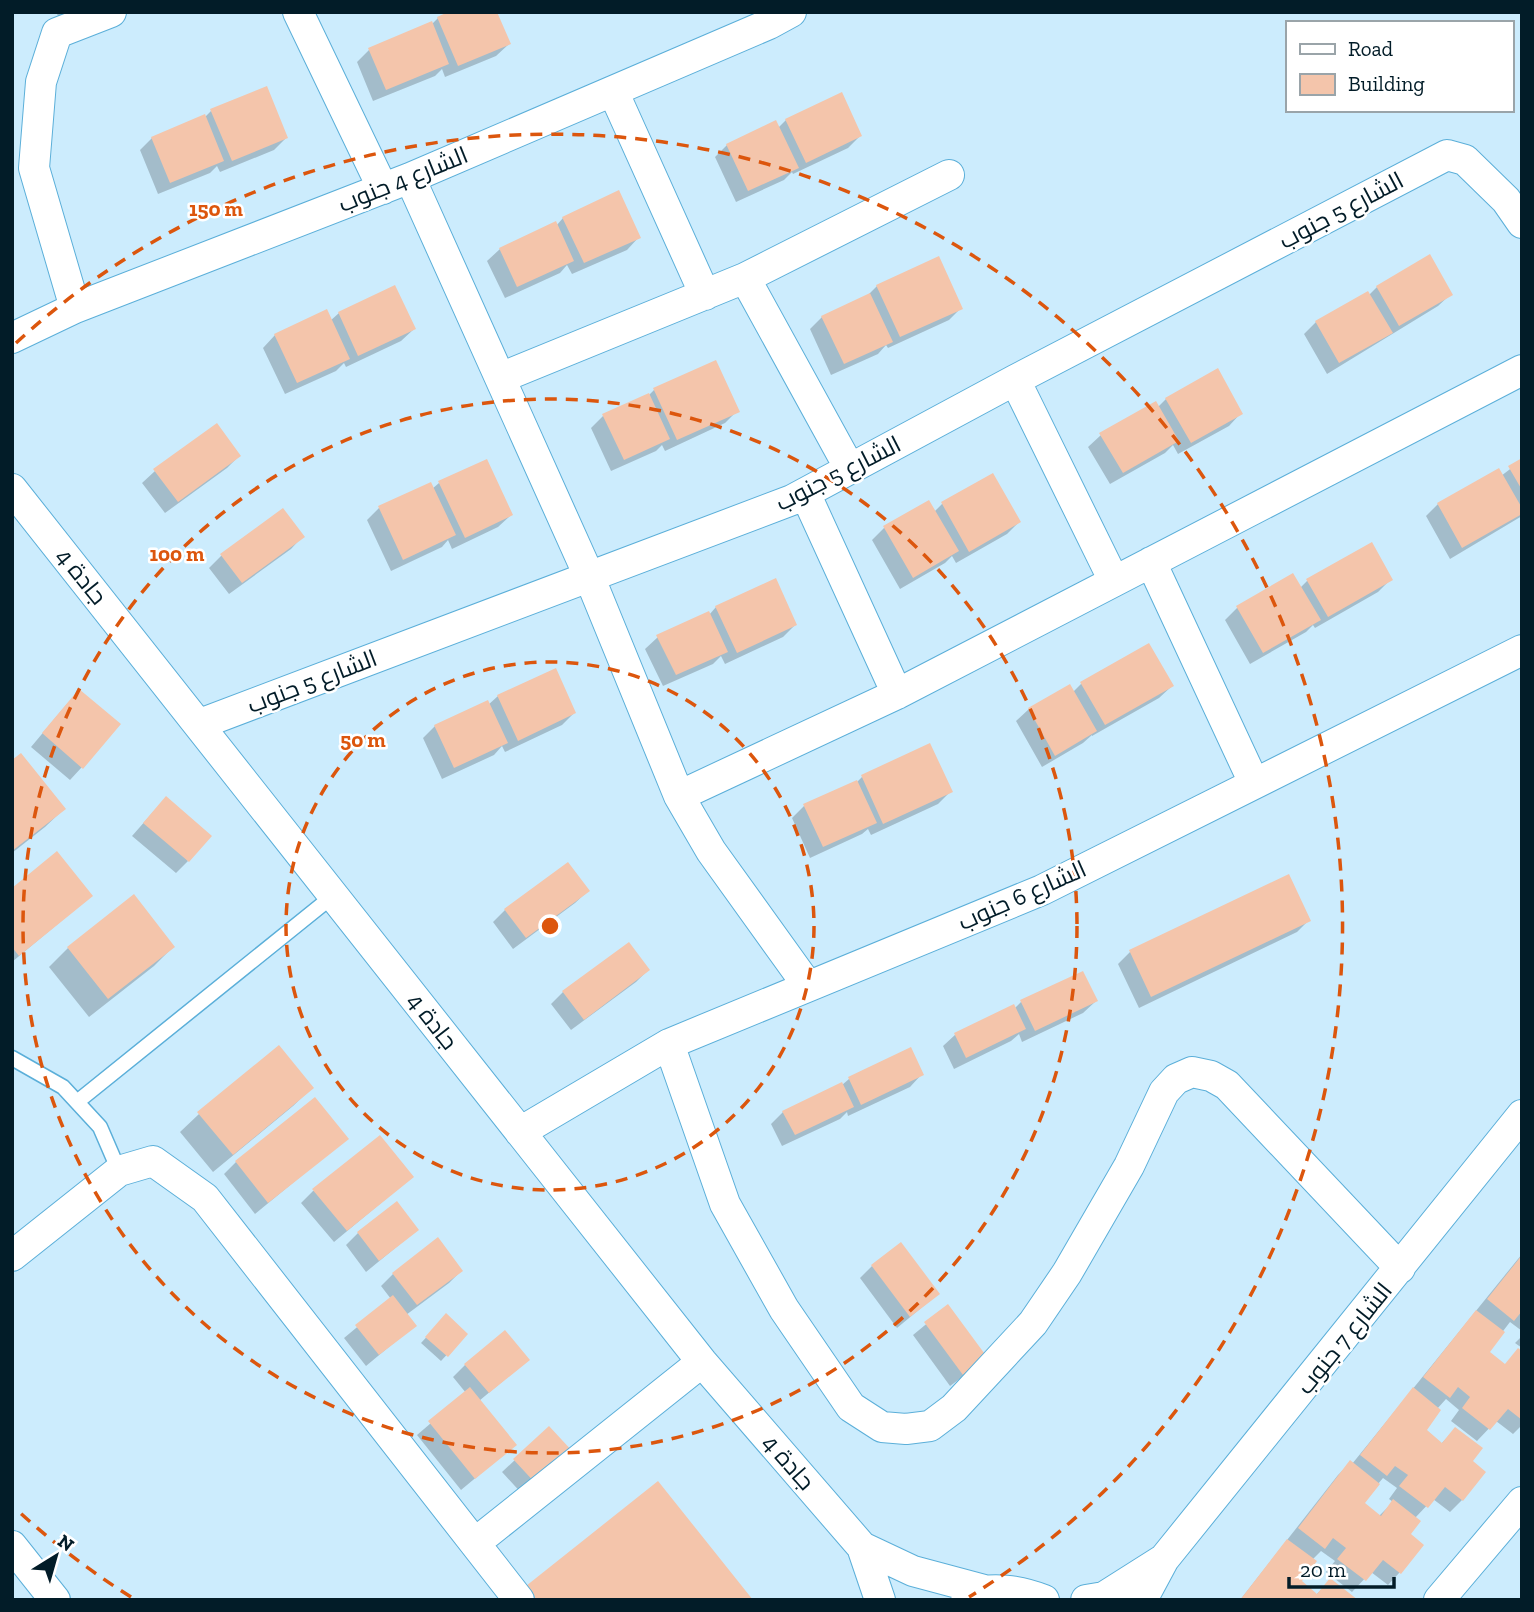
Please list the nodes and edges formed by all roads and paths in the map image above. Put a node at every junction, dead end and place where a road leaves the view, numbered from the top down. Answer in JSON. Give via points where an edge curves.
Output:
{"nodes":[{"id":1,"x":111,"y":12,"type":"edge"},
{"id":2,"x":298,"y":12,"type":"edge"},
{"id":3,"x":791,"y":12,"type":"edge"},
{"id":4,"x":612,"y":91,"type":"junction"},
{"id":5,"x":948,"y":175,"type":"dead end"},
{"id":6,"x":396,"y":183,"type":"junction"},
{"id":7,"x":1522,"y":223,"type":"edge"},
{"id":8,"x":745,"y":278,"type":"junction"},
{"id":9,"x":705,"y":295,"type":"junction"},
{"id":10,"x":75,"y":308,"type":"junction"},
{"id":11,"x":12,"y":338,"type":"edge"},
{"id":12,"x":1522,"y":370,"type":"edge"},
{"id":13,"x":500,"y":378,"type":"junction"},
{"id":14,"x":1015,"y":380,"type":"junction"},
{"id":15,"x":850,"y":469,"type":"junction"},
{"id":16,"x":12,"y":489,"type":"edge"},
{"id":17,"x":805,"y":493,"type":"junction"},
{"id":18,"x":1151,"y":562,"type":"junction"},
{"id":19,"x":589,"y":576,"type":"junction"},
{"id":20,"x":1114,"y":581,"type":"junction"},
{"id":21,"x":1522,"y":650,"type":"edge"},
{"id":22,"x":897,"y":694,"type":"junction"},
{"id":23,"x":200,"y":724,"type":"junction"},
{"id":24,"x":1254,"y":783,"type":"junction"},
{"id":25,"x":679,"y":796,"type":"junction"},
{"id":26,"x":334,"y":895,"type":"junction"},
{"id":27,"x":808,"y":986,"type":"junction"},
{"id":28,"x":669,"y":1044,"type":"junction"},
{"id":29,"x":12,"y":1058,"type":"edge"},
{"id":30,"x":77,"y":1102,"type":"junction"},
{"id":31,"x":1522,"y":1115,"type":"edge"},
{"id":32,"x":520,"y":1132,"type":"junction"},
{"id":33,"x":120,"y":1171,"type":"junction"},
{"id":34,"x":12,"y":1256,"type":"edge"},
{"id":35,"x":1401,"y":1268,"type":"junction"},
{"id":36,"x":702,"y":1362,"type":"junction"},
{"id":37,"x":1522,"y":1502,"type":"edge"},
{"id":38,"x":475,"y":1543,"type":"junction"},
{"id":39,"x":12,"y":1546,"type":"edge"},
{"id":40,"x":862,"y":1547,"type":"junction"},
{"id":41,"x":1164,"y":1559,"type":"junction"},
{"id":42,"x":984,"y":1590,"type":"junction"},
{"id":43,"x":45,"y":1593,"type":"edge"},
{"id":44,"x":519,"y":1600,"type":"edge"},
{"id":45,"x":880,"y":1600,"type":"edge"},
{"id":46,"x":949,"y":1600,"type":"edge"},
{"id":47,"x":1044,"y":1600,"type":"edge"},
{"id":48,"x":1086,"y":1600,"type":"edge"},
{"id":49,"x":1142,"y":1600,"type":"edge"},
{"id":50,"x":1439,"y":1600,"type":"edge"}],
"edges":[{"from":1,"to":10,"type":"street","via":[[57,33],[41,82],[34,168]]},
{"from":2,"to":6,"type":"street"},
{"from":3,"to":4,"type":"street","name":"الشارع 4 جنوب"},
{"from":4,"to":6,"type":"street","name":"الشارع 4 جنوب"},
{"from":4,"to":9,"type":"street"},
{"from":5,"to":8,"type":"street"},
{"from":6,"to":10,"type":"street","name":"الشارع 4 جنوب"},
{"from":6,"to":13,"type":"street"},
{"from":7,"to":14,"type":"street","name":"الشارع 5 جنوب","via":[[1465,160],[1447,155]]},
{"from":8,"to":9,"type":"street"},
{"from":8,"to":15,"type":"street"},
{"from":9,"to":13,"type":"street"},
{"from":10,"to":11,"type":"street","name":"الشارع 4 جنوب"},
{"from":12,"to":18,"type":"street"},
{"from":13,"to":19,"type":"street"},
{"from":14,"to":15,"type":"street","name":"الشارع 5 جنوب"},
{"from":14,"to":20,"type":"street"},
{"from":15,"to":17,"type":"street","name":"الشارع 5 جنوب"},
{"from":16,"to":23,"type":"street","name":"جادة 4"},
{"from":17,"to":19,"type":"street","name":"الشارع 5 جنوب"},
{"from":17,"to":22,"type":"street"},
{"from":18,"to":20,"type":"street"},
{"from":18,"to":24,"type":"street"},
{"from":19,"to":23,"type":"street","name":"الشارع 5 جنوب"},
{"from":19,"to":25,"type":"street"},
{"from":20,"to":22,"type":"street"},
{"from":21,"to":24,"type":"street","name":"الشارع 6 جنوب"},
{"from":22,"to":25,"type":"street"},
{"from":23,"to":26,"type":"street","name":"جادة 4"},
{"from":24,"to":27,"type":"street","name":"الشارع 6 جنوب","via":[[1042,890]]},
{"from":25,"to":27,"type":"street","via":[[711,851]]},
{"from":26,"to":30,"type":"lane"},
{"from":26,"to":32,"type":"street","name":"جادة 4"},
{"from":27,"to":28,"type":"street","name":"الشارع 6 جنوب"},
{"from":28,"to":32,"type":"street","name":"الشارع 6 جنوب"},
{"from":28,"to":35,"type":"street","via":[[725,1204],[784,1309],[844,1396],[882,1427],[930,1426],[954,1408],[1033,1323],[1129,1166],[1164,1092],[1176,1079],[1192,1072],[1227,1085]]},
{"from":29,"to":30,"type":"lane","via":[[63,1087]]},
{"from":30,"to":33,"type":"lane","via":[[100,1126]]},
{"from":31,"to":35,"type":"street","name":"الشارع 7 جنوب"},
{"from":32,"to":36,"type":"street","name":"جادة 4"},
{"from":33,"to":34,"type":"street"},
{"from":33,"to":38,"type":"street","via":[[153,1161],[205,1198]]},
{"from":35,"to":41,"type":"street","name":"الشارع 7 جنوب"},
{"from":36,"to":38,"type":"street"},
{"from":36,"to":40,"type":"street","name":"جادة 4"},
{"from":37,"to":50,"type":"street"},
{"from":38,"to":44,"type":"street"},
{"from":39,"to":43,"type":"street"},
{"from":40,"to":42,"type":"street","name":"جادة 4","via":[[913,1571]]},
{"from":40,"to":45,"type":"street","name":"جادة 4"},
{"from":41,"to":48,"type":"street","name":"الشارع 7 جنوب","via":[[1104,1597]]},
{"from":41,"to":49,"type":"street","name":"الشارع 7 جنوب"},
{"from":42,"to":46,"type":"street"},
{"from":42,"to":47,"type":"street","via":[[1022,1592]]}]}
